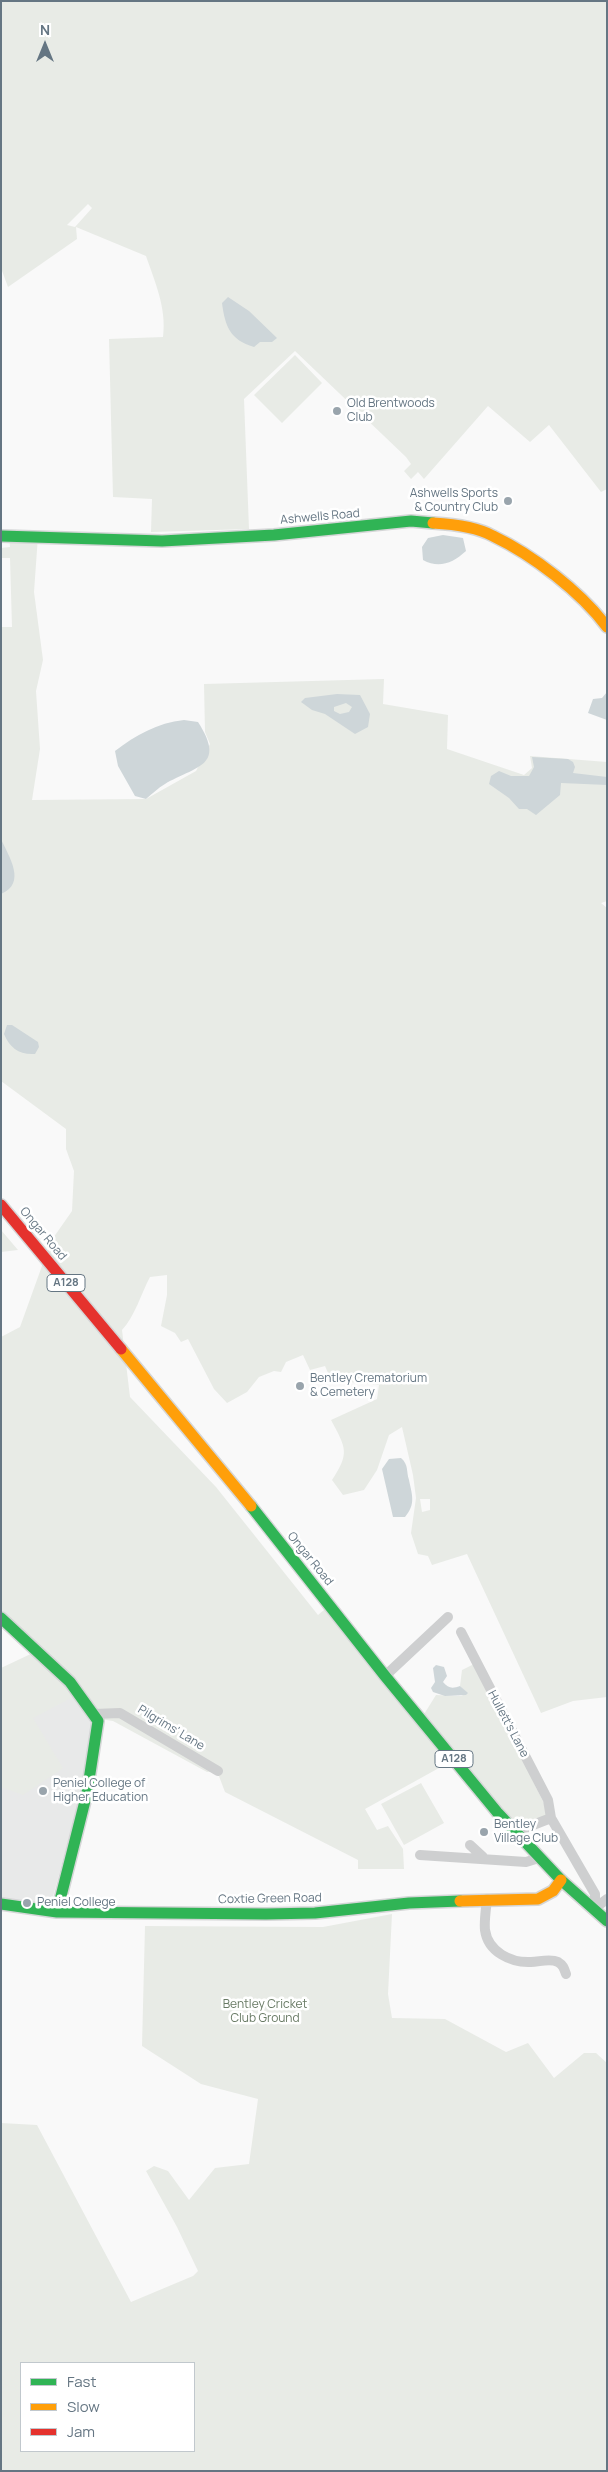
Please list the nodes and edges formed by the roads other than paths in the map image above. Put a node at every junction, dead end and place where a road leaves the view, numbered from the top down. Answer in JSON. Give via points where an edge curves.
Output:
{"nodes":[{"id":1,"x":1,"y":536,"type":"edge"},
{"id":2,"x":607,"y":627,"type":"edge"},
{"id":3,"x":1,"y":1205,"type":"edge"},
{"id":4,"x":1,"y":1618,"type":"edge"},
{"id":5,"x":448,"y":1618,"type":"dead end"},
{"id":6,"x":461,"y":1632,"type":"dead end"},
{"id":7,"x":385,"y":1676,"type":"junction"},
{"id":8,"x":94,"y":1714,"type":"junction"},
{"id":9,"x":218,"y":1771,"type":"dead end"},
{"id":10,"x":551,"y":1818,"type":"junction"},
{"id":11,"x":515,"y":1832,"type":"junction"},
{"id":12,"x":470,"y":1845,"type":"dead end"},
{"id":13,"x":420,"y":1855,"type":"dead end"},
{"id":14,"x":483,"y":1857,"type":"junction"},
{"id":15,"x":539,"y":1858,"type":"junction"},
{"id":16,"x":561,"y":1880,"type":"junction"},
{"id":17,"x":487,"y":1899,"type":"junction"},
{"id":18,"x":607,"y":1899,"type":"edge"},
{"id":19,"x":1,"y":1904,"type":"edge"},
{"id":20,"x":596,"y":1908,"type":"junction"},
{"id":21,"x":57,"y":1912,"type":"junction"},
{"id":22,"x":607,"y":1921,"type":"edge"},
{"id":23,"x":566,"y":1974,"type":"dead end"}],
"edges":[{"from":1,"to":2,"type":"street","name":"Ashwells Road","via":[[162,541],[274,535],[411,521],[446,524],[492,534],[567,584]]},
{"from":3,"to":7,"type":"street","name":"Ongar Road","number":"A128","via":[[222,1470]]},
{"from":4,"to":8,"type":"street","via":[[70,1682]]},
{"from":5,"to":7,"type":"street"},
{"from":6,"to":10,"type":"street","name":"Hullett's Lane","via":[[548,1800]]},
{"from":7,"to":11,"type":"street","name":"Ongar Road","number":"A128"},
{"from":8,"to":9,"type":"street","name":"Pilgrims' Lane","via":[[120,1714]]},
{"from":8,"to":21,"type":"street","via":[[98,1721],[95,1758]]},
{"from":10,"to":11,"type":"street"},
{"from":10,"to":20,"type":"street","name":"Hullett's Lane","via":[[595,1894]]},
{"from":11,"to":15,"type":"street","name":"Ongar Road","number":"A128"},
{"from":12,"to":14,"type":"street"},
{"from":13,"to":14,"type":"street"},
{"from":14,"to":15,"type":"street","via":[[526,1862]]},
{"from":15,"to":16,"type":"street","name":"Ongar Road","number":"A128"},
{"from":16,"to":17,"type":"street","name":"Coxtie Green Road","via":[[553,1891],[538,1899]]},
{"from":16,"to":20,"type":"street","name":"Ongar Road","number":"A128"},
{"from":17,"to":21,"type":"street","name":"Coxtie Green Road","via":[[373,1905],[315,1914]]},
{"from":17,"to":23,"type":"street","via":[[484,1928],[493,1948],[504,1957],[517,1961],[556,1961]]},
{"from":18,"to":20,"type":"street"},
{"from":19,"to":21,"type":"street","name":"Coxtie Green Road"},
{"from":20,"to":22,"type":"street","name":"Ongar Road","number":"A128"}]}
